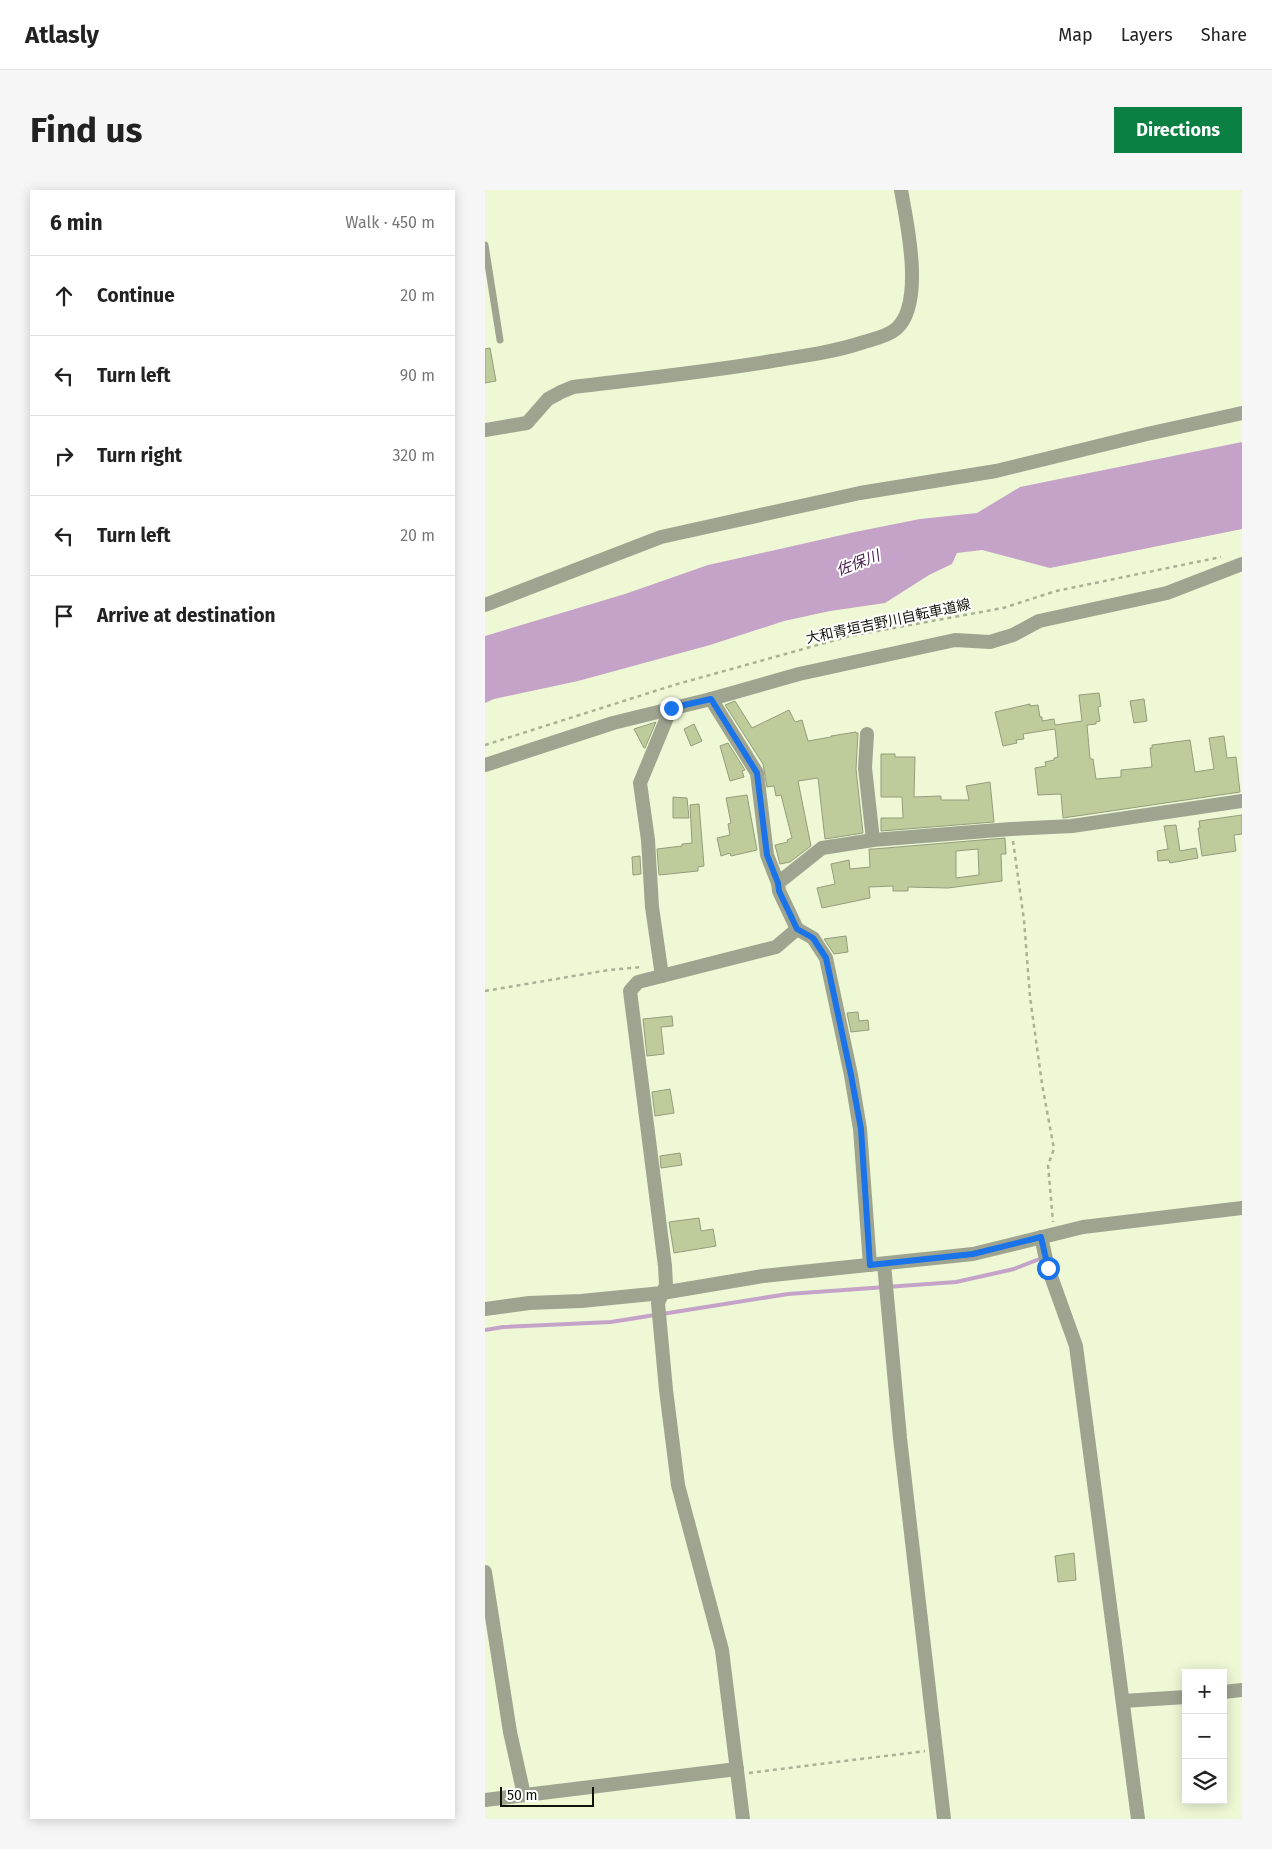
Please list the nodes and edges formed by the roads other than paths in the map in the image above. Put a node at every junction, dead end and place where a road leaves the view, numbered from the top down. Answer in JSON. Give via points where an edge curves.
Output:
{"nodes":[{"id":1,"x":901,"y":190,"type":"edge"},
{"id":2,"x":485,"y":245,"type":"edge"},
{"id":3,"x":500,"y":340,"type":"dead end"},
{"id":4,"x":1242,"y":413,"type":"edge"},
{"id":5,"x":485,"y":430,"type":"edge"},
{"id":6,"x":1242,"y":564,"type":"edge"},
{"id":7,"x":485,"y":604,"type":"edge"},
{"id":8,"x":711,"y":699,"type":"junction"},
{"id":9,"x":671,"y":708,"type":"junction"},
{"id":10,"x":867,"y":734,"type":"dead end"},
{"id":11,"x":485,"y":765,"type":"edge"},
{"id":12,"x":1242,"y":801,"type":"edge"},
{"id":13,"x":873,"y":840,"type":"junction"},
{"id":14,"x":778,"y":883,"type":"junction"},
{"id":15,"x":797,"y":929,"type":"junction"},
{"id":16,"x":662,"y":976,"type":"junction"},
{"id":17,"x":1242,"y":1208,"type":"edge"},
{"id":18,"x":1041,"y":1237,"type":"junction"},
{"id":19,"x":877,"y":1265,"type":"junction"},
{"id":20,"x":662,"y":1293,"type":"junction"},
{"id":21,"x":485,"y":1309,"type":"edge"},
{"id":22,"x":485,"y":1572,"type":"edge"},
{"id":23,"x":1242,"y":1690,"type":"edge"},
{"id":24,"x":1227,"y":1692,"type":"edge"},
{"id":25,"x":1182,"y":1697,"type":"edge"},
{"id":26,"x":1123,"y":1701,"type":"junction"},
{"id":27,"x":737,"y":1772,"type":"junction"},
{"id":28,"x":523,"y":1795,"type":"junction"},
{"id":29,"x":485,"y":1800,"type":"edge"},
{"id":30,"x":743,"y":1819,"type":"edge"},
{"id":31,"x":944,"y":1819,"type":"edge"},
{"id":32,"x":1138,"y":1819,"type":"edge"}],
"edges":[{"from":1,"to":5,"type":"street","via":[[913,268],[906,314],[896,329],[879,338],[839,350],[743,366],[573,387],[549,400],[527,423]]},
{"from":2,"to":3,"type":"lane"},
{"from":4,"to":7,"type":"street","via":[[996,470],[860,493],[661,537]]},
{"from":6,"to":8,"type":"street","via":[[1167,593],[1039,621],[1013,635],[990,642],[955,640],[799,674]]},
{"from":8,"to":9,"type":"street"},
{"from":8,"to":14,"type":"street","via":[[757,773],[767,855]]},
{"from":9,"to":11,"type":"street","via":[[613,723]]},
{"from":9,"to":16,"type":"street","via":[[640,783]]},
{"from":10,"to":13,"type":"street","via":[[865,768]]},
{"from":12,"to":13,"type":"street","via":[[1072,826]]},
{"from":13,"to":14,"type":"street","via":[[822,848]]},
{"from":14,"to":15,"type":"street"},
{"from":15,"to":16,"type":"street","via":[[776,947]]},
{"from":15,"to":19,"type":"street","via":[[813,938],[829,968],[861,1129]]},
{"from":16,"to":20,"type":"street","via":[[638,982],[630,991],[665,1266],[666,1285]]},
{"from":17,"to":18,"type":"street","via":[[1138,1220]]},
{"from":18,"to":19,"type":"street","via":[[973,1254]]},
{"from":18,"to":26,"type":"street","via":[[1048,1268],[1076,1346]]},
{"from":19,"to":20,"type":"street","via":[[763,1276]]},
{"from":19,"to":31,"type":"street"},
{"from":20,"to":21,"type":"street"},
{"from":20,"to":27,"type":"street","via":[[658,1303],[678,1485],[722,1650]]},
{"from":22,"to":28,"type":"street"},
{"from":23,"to":24,"type":"street"},
{"from":25,"to":26,"type":"street"},
{"from":26,"to":32,"type":"street"},
{"from":27,"to":28,"type":"street"},
{"from":27,"to":30,"type":"street"},
{"from":28,"to":29,"type":"street"}]}
